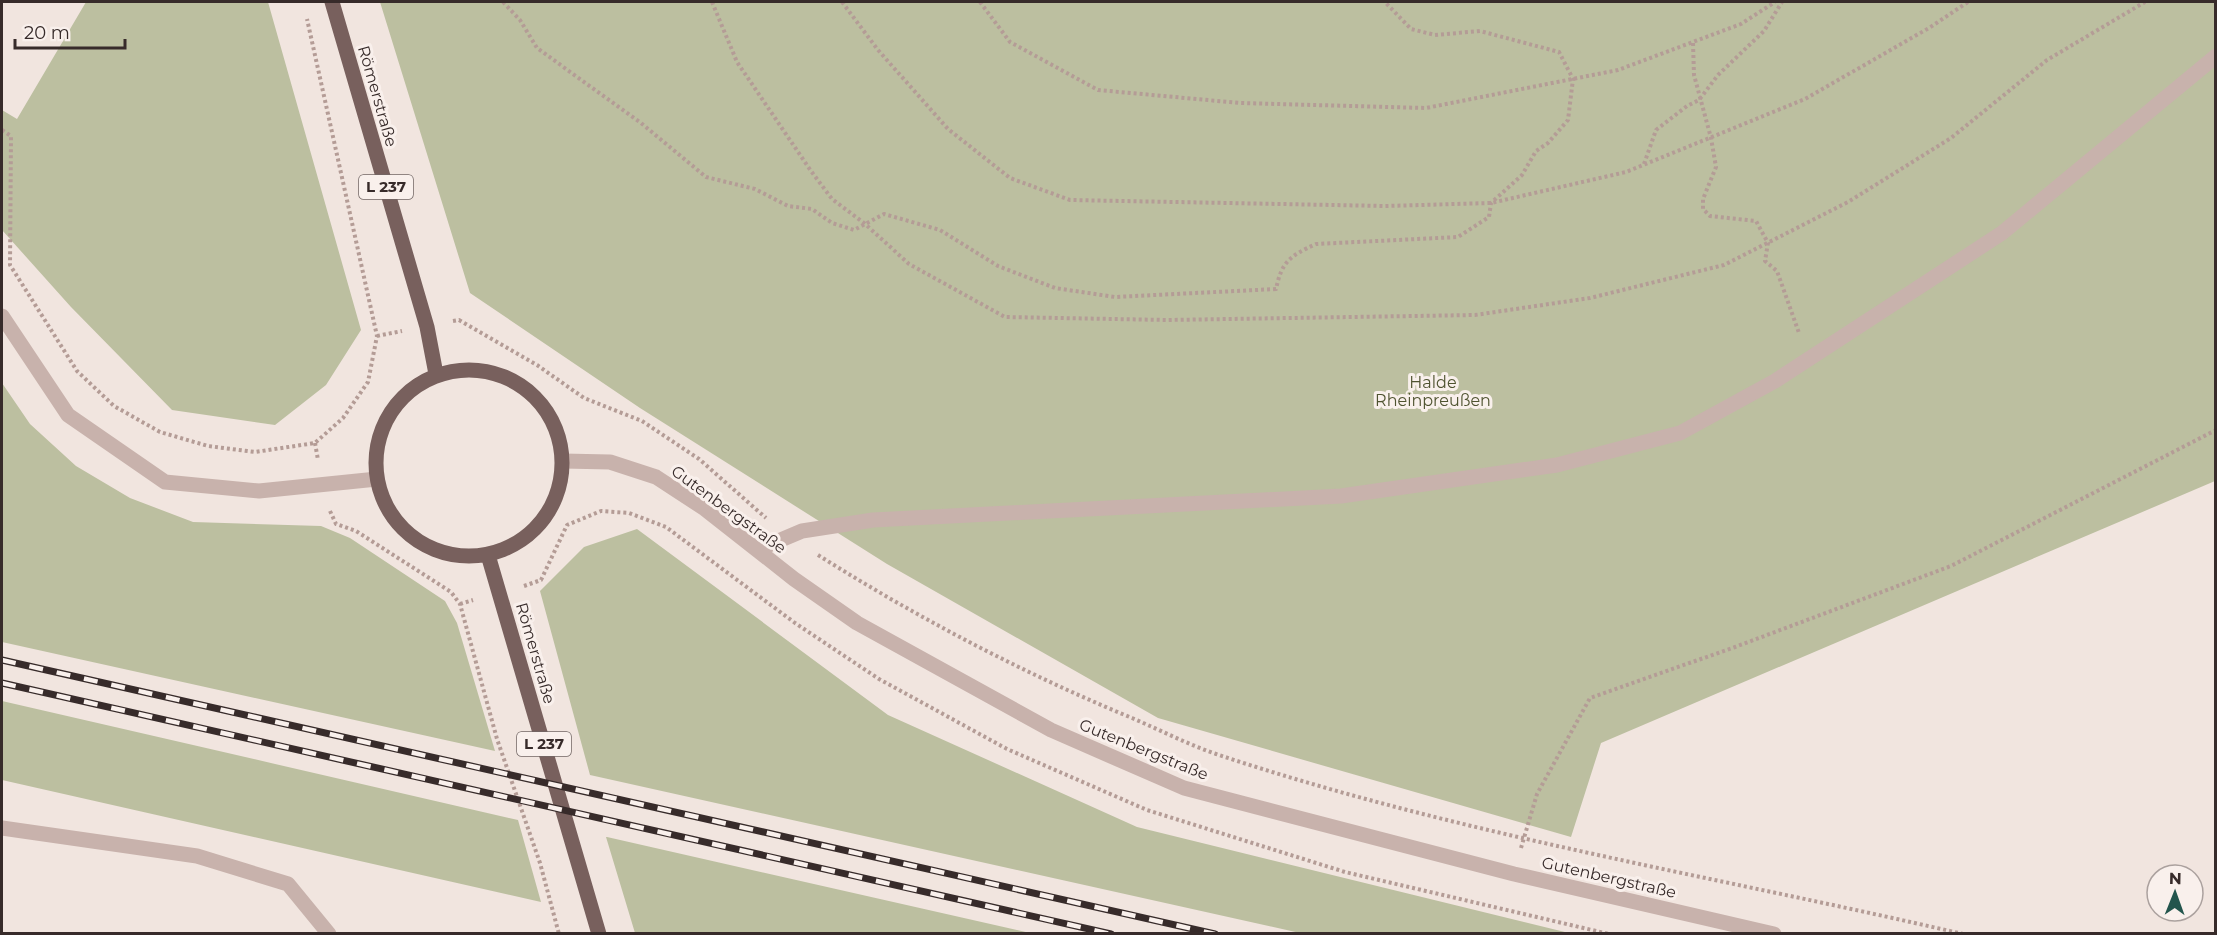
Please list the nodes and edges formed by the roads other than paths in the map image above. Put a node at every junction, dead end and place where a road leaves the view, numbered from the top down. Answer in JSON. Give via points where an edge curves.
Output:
{"nodes":[{"id":1,"x":332,"y":2,"type":"edge"},
{"id":2,"x":2216,"y":57,"type":"edge"},
{"id":3,"x":2,"y":316,"type":"edge"},
{"id":4,"x":436,"y":374,"type":"junction"},
{"id":5,"x":563,"y":460,"type":"junction"},
{"id":6,"x":377,"y":479,"type":"junction"},
{"id":7,"x":757,"y":550,"type":"junction"},
{"id":8,"x":488,"y":555,"type":"junction"},
{"id":9,"x":2,"y":828,"type":"edge"},
{"id":10,"x":329,"y":933,"type":"edge"},
{"id":11,"x":599,"y":933,"type":"edge"},
{"id":12,"x":1774,"y":933,"type":"edge"}],
"edges":[{"from":1,"to":4,"type":"main road","name":"Römerstraße","number":"L 237","via":[[427,327]]},
{"from":2,"to":7,"type":"street","via":[[2002,233],[1775,381],[1680,433],[1557,465],[1341,496],[873,520],[802,531]]},
{"from":3,"to":6,"type":"street","via":[[68,415],[165,482],[259,491]]},
{"from":4,"to":5,"type":"main road","via":[[469,370],[497,374],[523,387],[544,407],[558,432]]},
{"from":4,"to":6,"type":"main road","via":[[397,405],[383,427]]},
{"from":5,"to":7,"type":"street","name":"Gutenbergstraße","via":[[610,462],[656,477]]},
{"from":5,"to":8,"type":"main road","via":[[560,487],[550,510],[534,531],[512,546]]},
{"from":6,"to":8,"type":"main road","via":[[387,507],[405,531],[430,548],[458,555]]},
{"from":7,"to":12,"type":"street","name":"Gutenbergstraße","via":[[857,623],[930,664],[1051,730],[1184,788],[1514,873]]},
{"from":8,"to":11,"type":"main road","name":"Römerstraße","number":"L 237"},
{"from":9,"to":10,"type":"street","via":[[197,856],[288,884]]}]}
